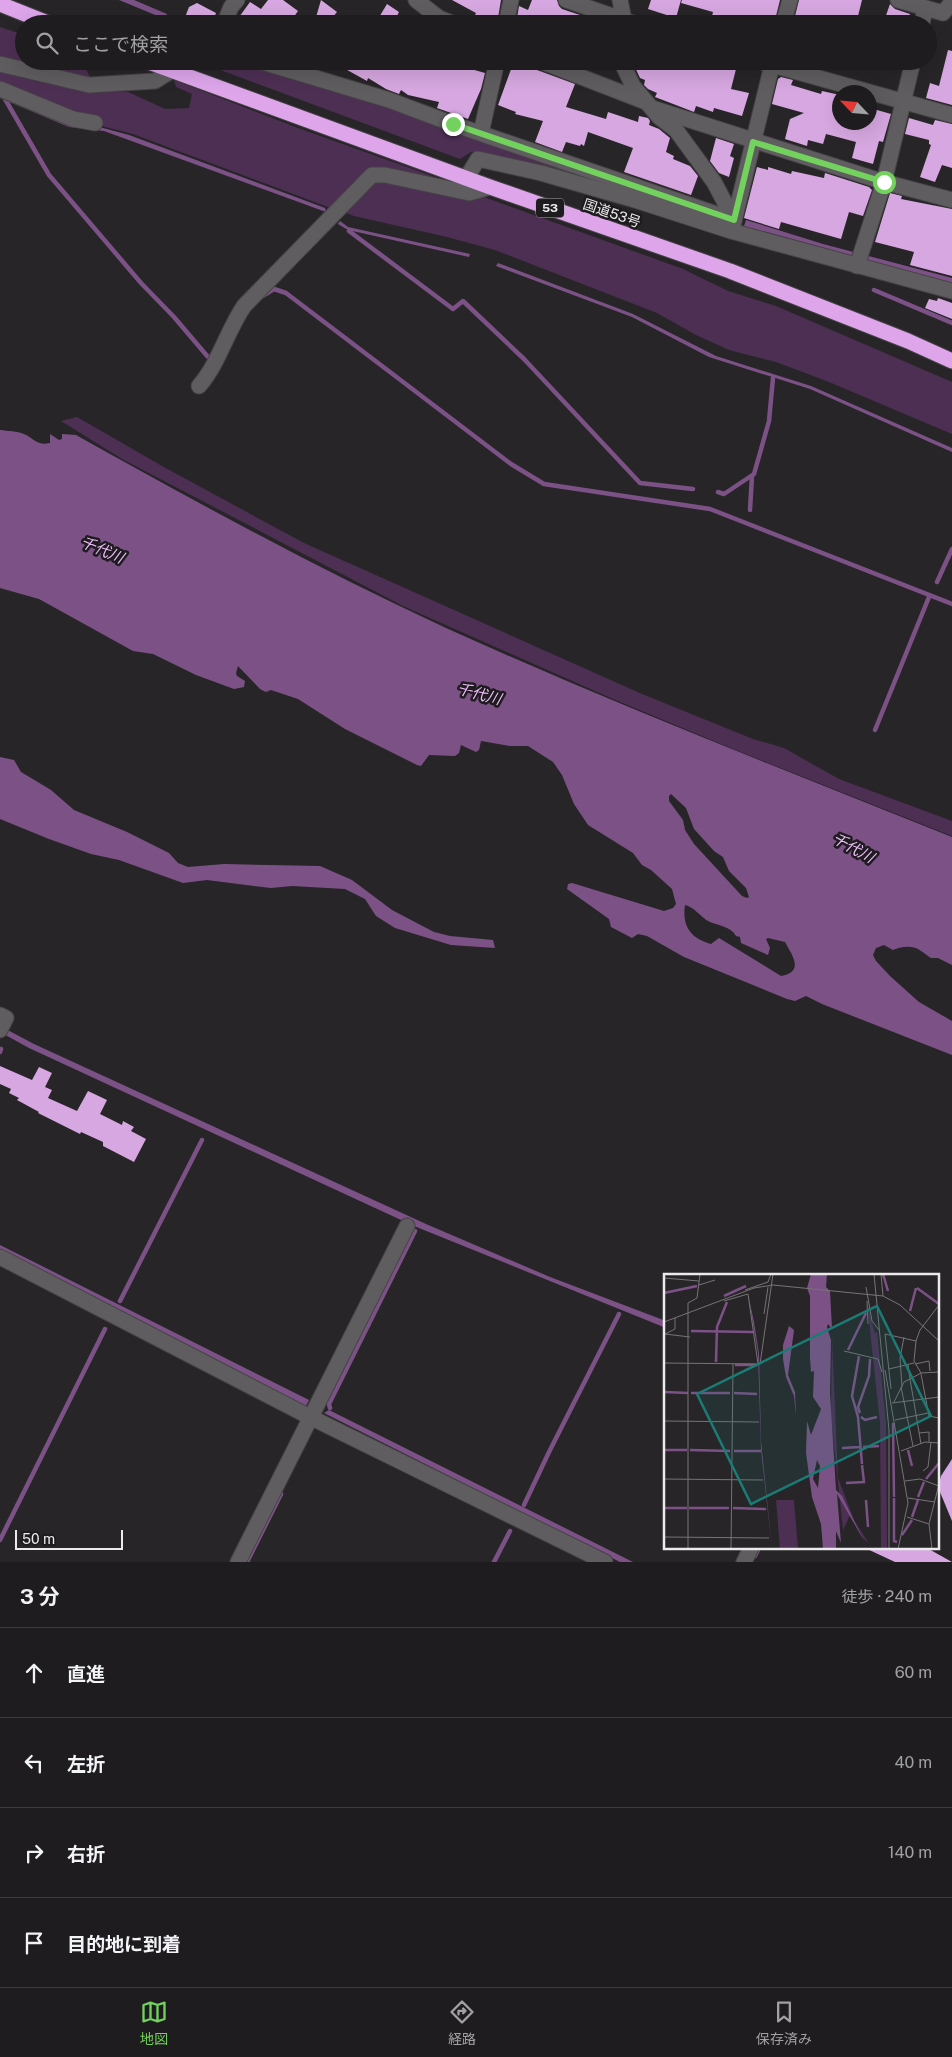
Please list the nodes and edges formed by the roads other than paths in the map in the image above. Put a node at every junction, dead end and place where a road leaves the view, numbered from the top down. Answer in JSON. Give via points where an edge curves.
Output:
{"nodes":[{"id":1,"x":237,"y":0,"type":"edge"},
{"id":2,"x":416,"y":0,"type":"edge"},
{"id":3,"x":511,"y":0,"type":"edge"},
{"id":4,"x":566,"y":0,"type":"edge"},
{"id":5,"x":620,"y":0,"type":"edge"},
{"id":6,"x":790,"y":0,"type":"edge"},
{"id":7,"x":898,"y":0,"type":"edge"},
{"id":8,"x":952,"y":2,"type":"edge"},
{"id":9,"x":0,"y":4,"type":"edge"},
{"id":10,"x":925,"y":8,"type":"junction"},
{"id":11,"x":28,"y":15,"type":"edge"},
{"id":12,"x":229,"y":15,"type":"edge"},
{"id":13,"x":435,"y":15,"type":"edge"},
{"id":14,"x":508,"y":15,"type":"edge"},
{"id":15,"x":606,"y":15,"type":"edge"},
{"id":16,"x":625,"y":15,"type":"edge"},
{"id":17,"x":786,"y":15,"type":"edge"},
{"id":18,"x":924,"y":15,"type":"edge"},
{"id":19,"x":0,"y":64,"type":"edge"},
{"id":20,"x":15,"y":68,"type":"edge"},
{"id":21,"x":25,"y":70,"type":"edge"},
{"id":22,"x":289,"y":70,"type":"edge"},
{"id":23,"x":495,"y":70,"type":"edge"},
{"id":24,"x":562,"y":70,"type":"edge"},
{"id":25,"x":625,"y":70,"type":"edge"},
{"id":26,"x":767,"y":70,"type":"edge"},
{"id":27,"x":792,"y":70,"type":"edge"},
{"id":28,"x":911,"y":70,"type":"edge"},
{"id":29,"x":171,"y":71,"type":"joint"},
{"id":30,"x":0,"y":89,"type":"edge"},
{"id":31,"x":903,"y":102,"type":"junction"},
{"id":32,"x":650,"y":106,"type":"junction"},
{"id":33,"x":952,"y":115,"type":"edge"},
{"id":34,"x":95,"y":123,"type":"dead end"},
{"id":35,"x":480,"y":133,"type":"junction"},
{"id":36,"x":753,"y":142,"type":"junction"},
{"id":37,"x":467,"y":177,"type":"junction"},
{"id":38,"x":884,"y":182,"type":"junction"},
{"id":39,"x":490,"y":187,"type":"junction"},
{"id":40,"x":952,"y":200,"type":"edge"},
{"id":41,"x":732,"y":225,"type":"junction"},
{"id":42,"x":857,"y":266,"type":"junction"},
{"id":43,"x":952,"y":291,"type":"edge"},
{"id":44,"x":952,"y":361,"type":"edge"},
{"id":45,"x":199,"y":386,"type":"dead end"},
{"id":46,"x":0,"y":1014,"type":"edge"},
{"id":47,"x":0,"y":1030,"type":"edge"},
{"id":48,"x":407,"y":1226,"type":"dead end"},
{"id":49,"x":0,"y":1257,"type":"edge"},
{"id":50,"x":310,"y":1417,"type":"junction"},
{"id":51,"x":750,"y":1550,"type":"edge"},
{"id":52,"x":238,"y":1562,"type":"edge"},
{"id":53,"x":605,"y":1562,"type":"edge"},
{"id":54,"x":744,"y":1562,"type":"edge"}],
"edges":[{"from":1,"to":12,"type":"street"},
{"from":2,"to":13,"type":"street"},
{"from":3,"to":14,"type":"street"},
{"from":4,"to":15,"type":"street"},
{"from":5,"to":16,"type":"street"},
{"from":6,"to":17,"type":"street"},
{"from":7,"to":10,"type":"street"},
{"from":8,"to":10,"type":"street","via":[[943,12]]},
{"from":9,"to":11,"type":"highway"},
{"from":10,"to":18,"type":"street"},
{"from":19,"to":20,"type":"street"},
{"from":21,"to":29,"type":"street","via":[[89,85],[155,81]]},
{"from":22,"to":35,"type":"street","via":[[389,100]]},
{"from":23,"to":35,"type":"street"},
{"from":24,"to":32,"type":"street"},
{"from":25,"to":32,"type":"street","via":[[633,86]]},
{"from":26,"to":36,"type":"street"},
{"from":27,"to":31,"type":"street"},
{"from":28,"to":31,"type":"street"},
{"from":29,"to":37,"type":"highway","name":"国道53号","number":"53"},
{"from":30,"to":34,"type":"street","via":[[73,119]]},
{"from":31,"to":33,"type":"street"},
{"from":31,"to":38,"type":"street"},
{"from":32,"to":36,"type":"street"},
{"from":32,"to":41,"type":"street","via":[[676,130],[714,182]]},
{"from":35,"to":41,"type":"street"},
{"from":36,"to":38,"type":"street"},
{"from":36,"to":41,"type":"street"},
{"from":37,"to":39,"type":"highway","name":"国道53号","number":"53"},
{"from":37,"to":41,"type":"street","via":[[478,159]]},
{"from":38,"to":40,"type":"street"},
{"from":38,"to":42,"type":"street"},
{"from":39,"to":44,"type":"highway","name":"国道53号","number":"53","via":[[730,272]]},
{"from":39,"to":45,"type":"street","via":[[469,193],[385,174],[372,175],[244,306]]},
{"from":41,"to":42,"type":"street"},
{"from":42,"to":43,"type":"street"},
{"from":46,"to":47,"type":"street","via":[[6,1018]]},
{"from":48,"to":50,"type":"street"},
{"from":49,"to":50,"type":"street"},
{"from":50,"to":52,"type":"street"},
{"from":50,"to":53,"type":"street"},
{"from":51,"to":54,"type":"street"}]}
